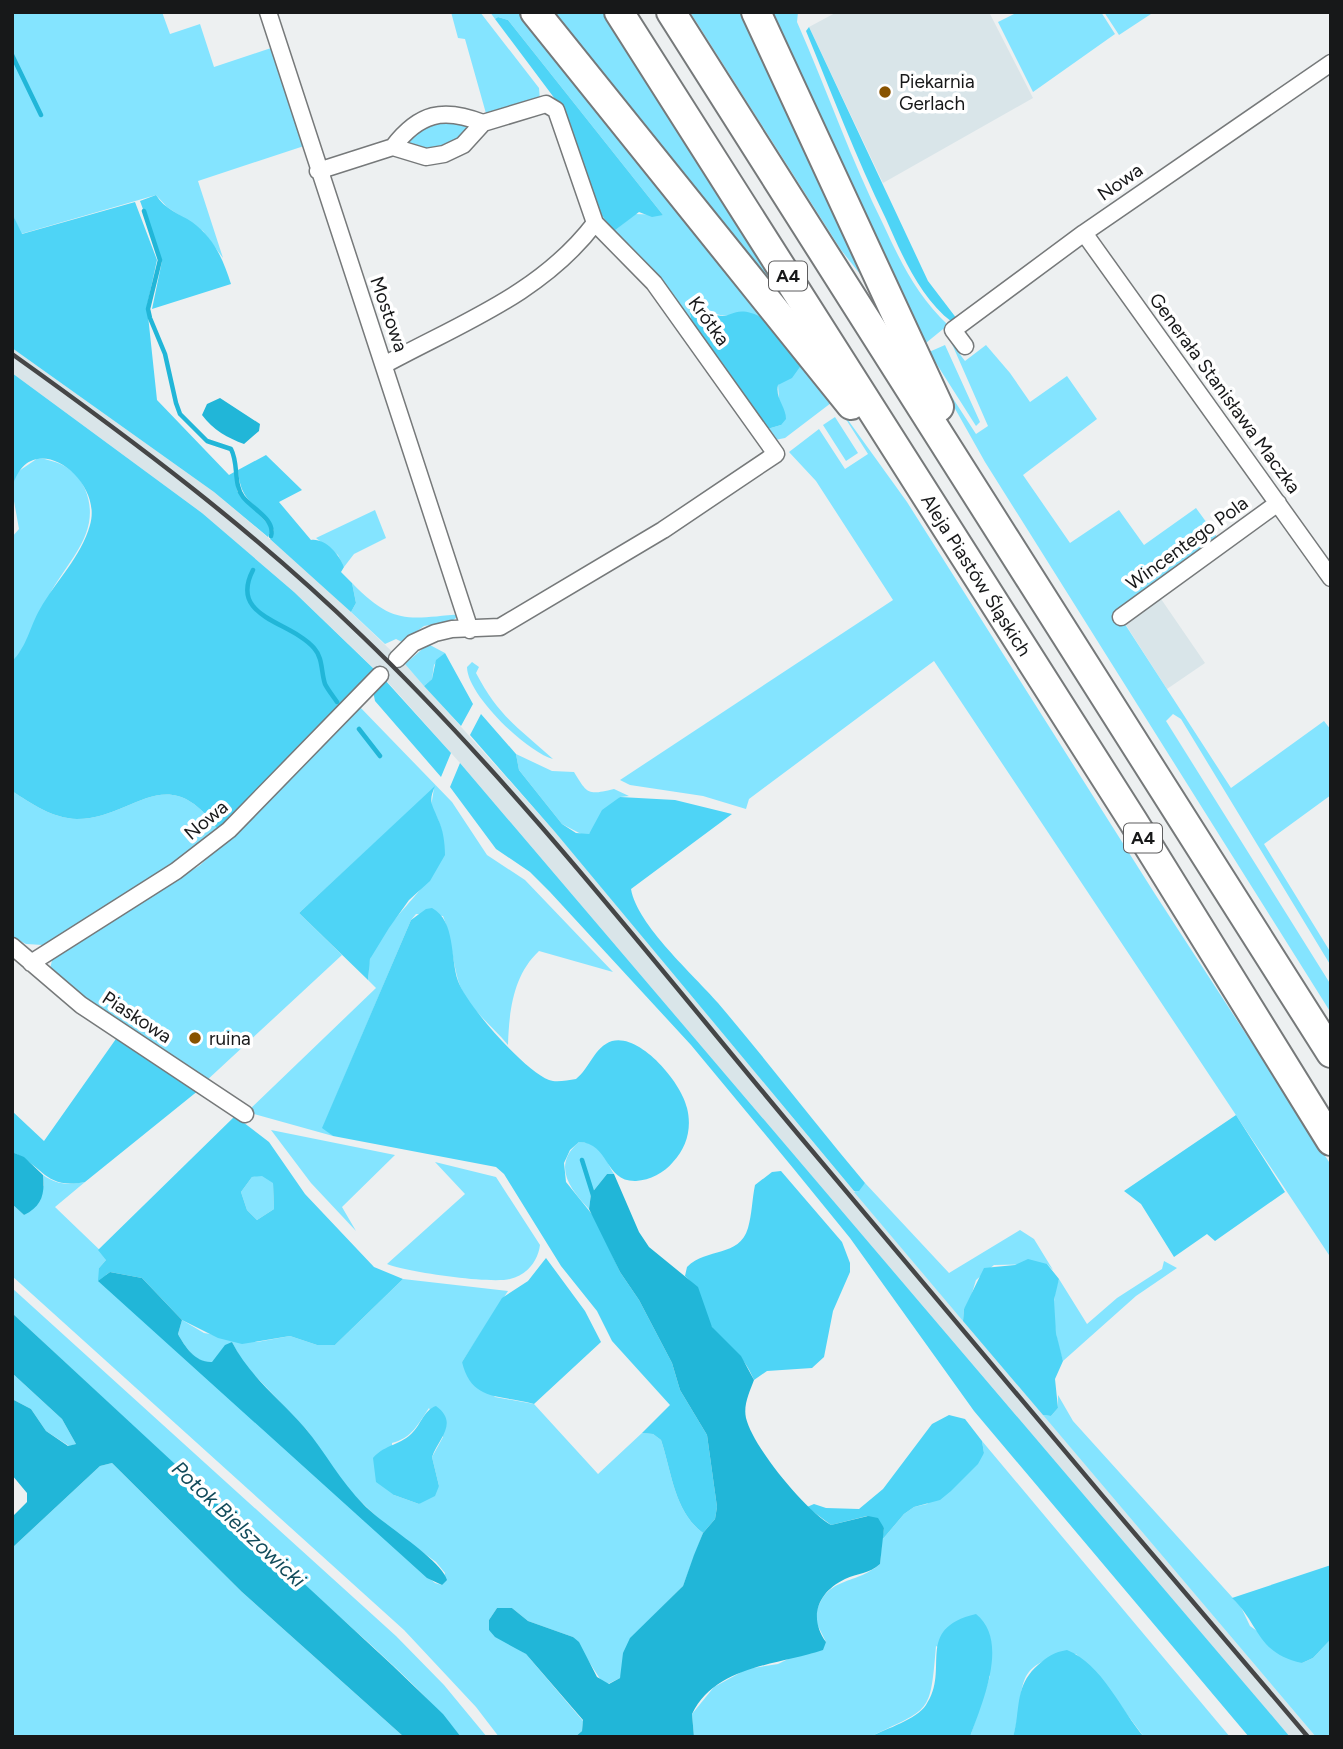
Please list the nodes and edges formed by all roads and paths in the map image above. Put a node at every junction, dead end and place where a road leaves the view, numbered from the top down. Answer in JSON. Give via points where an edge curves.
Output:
{"nodes":[{"id":1,"x":268,"y":12,"type":"edge"},
{"id":2,"x":535,"y":12,"type":"edge"},
{"id":3,"x":619,"y":12,"type":"edge"},
{"id":4,"x":671,"y":12,"type":"edge"},
{"id":5,"x":756,"y":12,"type":"edge"},
{"id":6,"x":1331,"y":63,"type":"edge"},
{"id":7,"x":482,"y":122,"type":"junction"},
{"id":8,"x":393,"y":147,"type":"junction"},
{"id":9,"x":318,"y":170,"type":"junction"},
{"id":10,"x":595,"y":223,"type":"junction"},
{"id":11,"x":1084,"y":233,"type":"junction"},
{"id":12,"x":965,"y":346,"type":"dead end"},
{"id":13,"x":384,"y":365,"type":"junction"},
{"id":14,"x":1278,"y":503,"type":"junction"},
{"id":15,"x":990,"y":513,"type":"junction"},
{"id":16,"x":956,"y":540,"type":"junction"},
{"id":17,"x":1331,"y":578,"type":"edge"},
{"id":18,"x":1121,"y":617,"type":"dead end"},
{"id":19,"x":470,"y":630,"type":"junction"},
{"id":20,"x":397,"y":659,"type":"dead end"},
{"id":21,"x":380,"y":675,"type":"dead end"},
{"id":22,"x":12,"y":946,"type":"edge"},
{"id":23,"x":31,"y":963,"type":"junction"},
{"id":24,"x":1331,"y":1054,"type":"edge"},
{"id":25,"x":245,"y":1114,"type":"dead end"},
{"id":26,"x":1331,"y":1142,"type":"edge"}],
"edges":[{"from":1,"to":9,"type":"street","name":"Mostowa"},
{"from":2,"to":16,"type":"highway"},
{"from":3,"to":16,"type":"highway","name":"Aleja Piastów Śląskich","number":"A4"},
{"from":4,"to":15,"type":"highway","number":"A4"},
{"from":5,"to":15,"type":"highway"},
{"from":6,"to":11,"type":"street","name":"Nowa"},
{"from":7,"to":8,"type":"street","via":[[449,113],[426,118],[409,128]]},
{"from":7,"to":8,"type":"street","via":[[463,145],[436,156]]},
{"from":7,"to":10,"type":"street","via":[[546,104],[556,110]]},
{"from":8,"to":9,"type":"street"},
{"from":9,"to":13,"type":"street","name":"Mostowa"},
{"from":10,"to":13,"type":"street","via":[[575,249],[526,290]]},
{"from":10,"to":19,"type":"street","name":"Krótka","via":[[654,283],[776,454],[663,530],[500,627]]},
{"from":11,"to":12,"type":"street","name":"Nowa","via":[[953,330]]},
{"from":11,"to":14,"type":"street","name":"Generała Stanisława Maczka"},
{"from":13,"to":19,"type":"street","name":"Mostowa"},
{"from":14,"to":17,"type":"street","name":"Generała Stanisława Maczka"},
{"from":14,"to":18,"type":"street","name":"Wincentego Pola"},
{"from":15,"to":24,"type":"highway","number":"A4"},
{"from":16,"to":26,"type":"highway","name":"Aleja Piastów Śląskich","number":"A4"},
{"from":19,"to":20,"type":"street","via":[[435,633],[413,643]]},
{"from":21,"to":23,"type":"street","name":"Nowa","via":[[229,830],[176,871]]},
{"from":22,"to":23,"type":"street","name":"Piaskowa"},
{"from":23,"to":25,"type":"street","name":"Piaskowa","via":[[81,1005]]}]}
